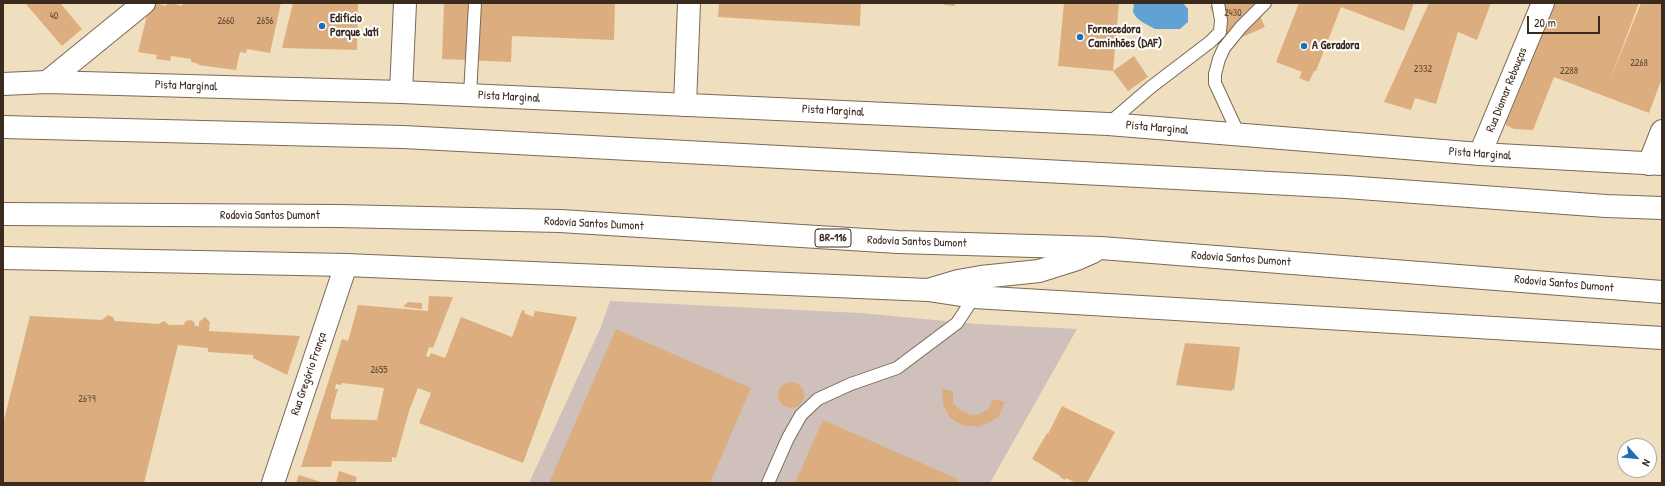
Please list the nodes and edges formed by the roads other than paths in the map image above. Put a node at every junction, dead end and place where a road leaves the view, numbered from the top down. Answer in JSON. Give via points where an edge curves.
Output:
{"nodes":[{"id":1,"x":144,"y":3,"type":"edge"},
{"id":2,"x":405,"y":3,"type":"edge"},
{"id":3,"x":475,"y":3,"type":"edge"},
{"id":4,"x":689,"y":3,"type":"edge"},
{"id":5,"x":1218,"y":3,"type":"edge"},
{"id":6,"x":1265,"y":3,"type":"edge"},
{"id":7,"x":1543,"y":3,"type":"edge"},
{"id":8,"x":48,"y":82,"type":"junction"},
{"id":9,"x":3,"y":84,"type":"edge"},
{"id":10,"x":401,"y":92,"type":"junction"},
{"id":11,"x":470,"y":95,"type":"junction"},
{"id":12,"x":685,"y":105,"type":"junction"},
{"id":13,"x":1108,"y":124,"type":"junction"},
{"id":14,"x":3,"y":128,"type":"edge"},
{"id":15,"x":1662,"y":130,"type":"edge"},
{"id":16,"x":1239,"y":136,"type":"junction"},
{"id":17,"x":1480,"y":154,"type":"junction"},
{"id":18,"x":1656,"y":164,"type":"edge"},
{"id":19,"x":1662,"y":208,"type":"edge"},
{"id":20,"x":3,"y":214,"type":"edge"},
{"id":21,"x":1100,"y":248,"type":"junction"},
{"id":22,"x":3,"y":258,"type":"edge"},
{"id":23,"x":346,"y":265,"type":"junction"},
{"id":24,"x":928,"y":290,"type":"junction"},
{"id":25,"x":1662,"y":292,"type":"edge"},
{"id":26,"x":974,"y":297,"type":"junction"},
{"id":27,"x":1662,"y":338,"type":"edge"},
{"id":28,"x":273,"y":483,"type":"edge"},
{"id":29,"x":768,"y":483,"type":"edge"}],
"edges":[{"from":1,"to":8,"type":"main road"},
{"from":2,"to":10,"type":"main road"},
{"from":3,"to":11,"type":"lane"},
{"from":4,"to":12,"type":"main road"},
{"from":5,"to":13,"type":"lane","via":[[1220,32]]},
{"from":6,"to":16,"type":"lane","via":[[1224,48],[1218,59],[1215,74],[1215,83]]},
{"from":7,"to":17,"type":"main road","name":"Rua Diomar Rebouças"},
{"from":8,"to":9,"type":"main road","name":"Pista Marginal"},
{"from":8,"to":10,"type":"main road","name":"Pista Marginal"},
{"from":10,"to":11,"type":"main road","name":"Pista Marginal"},
{"from":11,"to":12,"type":"main road","name":"Pista Marginal"},
{"from":12,"to":13,"type":"main road","name":"Pista Marginal"},
{"from":13,"to":16,"type":"main road","name":"Pista Marginal"},
{"from":14,"to":19,"type":"main road","via":[[403,137],[1346,187]]},
{"from":15,"to":18,"type":"main road"},
{"from":16,"to":17,"type":"main road","name":"Pista Marginal"},
{"from":17,"to":18,"type":"main road","name":"Pista Marginal"},
{"from":20,"to":21,"type":"main road","name":"Rodovia Santos Dumont","number":"BR-116","via":[[332,216],[560,221],[898,242]]},
{"from":21,"to":24,"type":"main road","via":[[1077,259],[1039,271],[981,277]]},
{"from":21,"to":25,"type":"main road","name":"Rodovia Santos Dumont","number":"BR-116"},
{"from":22,"to":23,"type":"main road"},
{"from":23,"to":24,"type":"main road"},
{"from":23,"to":28,"type":"main road","name":"Rua Gregório França"},
{"from":24,"to":26,"type":"main road"},
{"from":26,"to":27,"type":"main road"},
{"from":26,"to":29,"type":"lane","via":[[957,323],[897,368],[818,399],[801,415]]}]}
